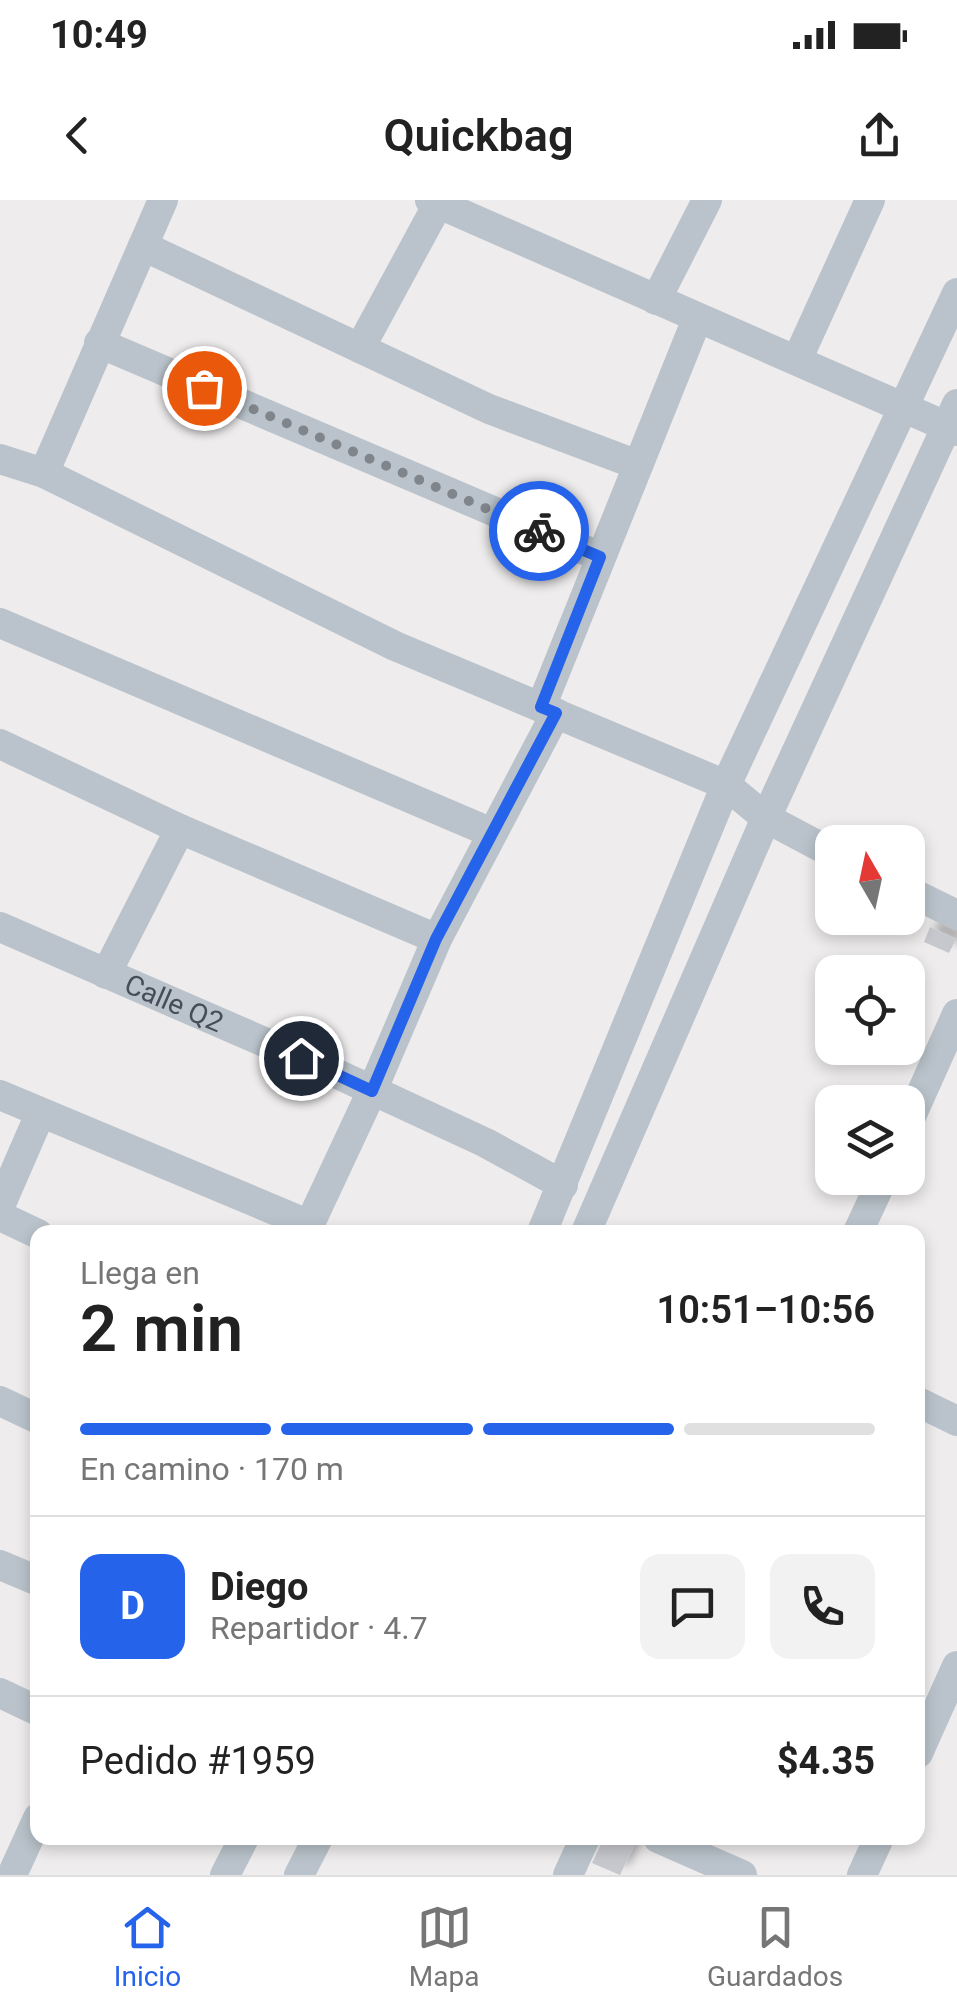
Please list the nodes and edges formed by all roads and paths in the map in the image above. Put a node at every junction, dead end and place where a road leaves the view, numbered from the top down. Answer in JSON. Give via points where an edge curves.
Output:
{"nodes":[{"id":1,"x":163,"y":200,"type":"edge"},
{"id":2,"x":707,"y":200,"type":"edge"},
{"id":3,"x":870,"y":200,"type":"edge"},
{"id":4,"x":434,"y":202,"type":"edge"},
{"id":5,"x":143,"y":246,"type":"junction"},
{"id":6,"x":957,"y":293,"type":"edge"},
{"id":7,"x":656,"y":300,"type":"junction"},
{"id":8,"x":696,"y":319,"type":"junction"},
{"id":9,"x":99,"y":343,"type":"junction"},
{"id":10,"x":360,"y":348,"type":"junction"},
{"id":11,"x":797,"y":360,"type":"junction"},
{"id":12,"x":901,"y":406,"type":"junction"},
{"id":13,"x":954,"y":420,"type":"edge"},
{"id":14,"x":0,"y":459,"type":"edge"},
{"id":15,"x":638,"y":464,"type":"junction"},
{"id":16,"x":44,"y":474,"type":"junction"},
{"id":17,"x":600,"y":557,"type":"junction"},
{"id":18,"x":0,"y":623,"type":"edge"},
{"id":19,"x":548,"y":710,"type":"junction"},
{"id":20,"x":0,"y":744,"type":"edge"},
{"id":21,"x":726,"y":785,"type":"junction"},
{"id":22,"x":766,"y":818,"type":"junction"},
{"id":23,"x":180,"y":829,"type":"junction"},
{"id":24,"x":492,"y":833,"type":"junction"},
{"id":25,"x":815,"y":844,"type":"edge"},
{"id":26,"x":925,"y":899,"type":"edge"},
{"id":27,"x":957,"y":915,"type":"edge"},
{"id":28,"x":0,"y":928,"type":"edge"},
{"id":29,"x":436,"y":939,"type":"junction"},
{"id":30,"x":106,"y":974,"type":"junction"},
{"id":31,"x":957,"y":1014,"type":"edge"},
{"id":32,"x":925,"y":1085,"type":"edge"},
{"id":33,"x":372,"y":1091,"type":"junction"},
{"id":34,"x":0,"y":1095,"type":"edge"},
{"id":35,"x":40,"y":1114,"type":"junction"},
{"id":36,"x":563,"y":1185,"type":"junction"},
{"id":37,"x":875,"y":1195,"type":"edge"},
{"id":38,"x":0,"y":1206,"type":"edge"},
{"id":39,"x":0,"y":1216,"type":"edge"},
{"id":40,"x":299,"y":1225,"type":"edge"},
{"id":41,"x":310,"y":1225,"type":"edge"},
{"id":42,"x":551,"y":1225,"type":"edge"},
{"id":43,"x":589,"y":1225,"type":"edge"},
{"id":44,"x":861,"y":1225,"type":"edge"},
{"id":45,"x":30,"y":1230,"type":"edge"},
{"id":46,"x":0,"y":1401,"type":"edge"},
{"id":47,"x":925,"y":1405,"type":"edge"},
{"id":48,"x":30,"y":1415,"type":"edge"},
{"id":49,"x":957,"y":1421,"type":"edge"},
{"id":50,"x":0,"y":1565,"type":"edge"},
{"id":51,"x":30,"y":1578,"type":"edge"},
{"id":52,"x":957,"y":1666,"type":"edge"},
{"id":53,"x":0,"y":1692,"type":"edge"},
{"id":54,"x":30,"y":1706,"type":"edge"},
{"id":55,"x":925,"y":1737,"type":"edge"},
{"id":56,"x":30,"y":1836,"type":"edge"},
{"id":57,"x":240,"y":1845,"type":"edge"},
{"id":58,"x":314,"y":1845,"type":"edge"},
{"id":59,"x":582,"y":1845,"type":"edge"},
{"id":60,"x":674,"y":1845,"type":"edge"},
{"id":61,"x":876,"y":1845,"type":"edge"},
{"id":62,"x":12,"y":1875,"type":"edge"},
{"id":63,"x":225,"y":1875,"type":"edge"},
{"id":64,"x":299,"y":1875,"type":"edge"},
{"id":65,"x":568,"y":1875,"type":"edge"},
{"id":66,"x":742,"y":1875,"type":"edge"},
{"id":67,"x":862,"y":1875,"type":"edge"}],
"edges":[{"from":1,"to":5,"type":"street"},
{"from":2,"to":7,"type":"street"},
{"from":3,"to":11,"type":"street"},
{"from":4,"to":7,"type":"street"},
{"from":4,"to":10,"type":"street"},
{"from":5,"to":9,"type":"street"},
{"from":5,"to":10,"type":"street"},
{"from":6,"to":12,"type":"street"},
{"from":7,"to":8,"type":"street"},
{"from":8,"to":11,"type":"street"},
{"from":8,"to":15,"type":"street"},
{"from":9,"to":16,"type":"street"},
{"from":9,"to":17,"type":"street"},
{"from":10,"to":15,"type":"street","via":[[489,409]]},
{"from":11,"to":12,"type":"street"},
{"from":12,"to":13,"type":"street"},
{"from":12,"to":21,"type":"street"},
{"from":13,"to":22,"type":"street"},
{"from":14,"to":16,"type":"street"},
{"from":15,"to":17,"type":"street"},
{"from":16,"to":19,"type":"street","via":[[395,646]]},
{"from":17,"to":19,"type":"street"},
{"from":18,"to":24,"type":"street"},
{"from":19,"to":21,"type":"street"},
{"from":19,"to":24,"type":"street"},
{"from":20,"to":23,"type":"street"},
{"from":21,"to":22,"type":"street"},
{"from":21,"to":36,"type":"street"},
{"from":22,"to":25,"type":"street"},
{"from":22,"to":43,"type":"street"},
{"from":23,"to":29,"type":"street"},
{"from":23,"to":30,"type":"street"},
{"from":24,"to":29,"type":"street"},
{"from":26,"to":27,"type":"street"},
{"from":28,"to":30,"type":"street","name":"Calle Q2"},
{"from":29,"to":33,"type":"street"},
{"from":30,"to":33,"type":"street","name":"Calle Q2"},
{"from":31,"to":32,"type":"street"},
{"from":33,"to":36,"type":"street","name":"Calle Q2"},
{"from":33,"to":41,"type":"street"},
{"from":34,"to":35,"type":"street"},
{"from":35,"to":38,"type":"street"},
{"from":35,"to":40,"type":"street"},
{"from":36,"to":42,"type":"street"},
{"from":37,"to":44,"type":"street"},
{"from":39,"to":45,"type":"street"},
{"from":46,"to":48,"type":"street"},
{"from":47,"to":49,"type":"street"},
{"from":50,"to":51,"type":"street"},
{"from":52,"to":55,"type":"street"},
{"from":53,"to":54,"type":"street"},
{"from":56,"to":62,"type":"street"},
{"from":57,"to":63,"type":"street"},
{"from":58,"to":64,"type":"street"},
{"from":59,"to":65,"type":"street"},
{"from":60,"to":66,"type":"street"},
{"from":61,"to":67,"type":"street"}]}
